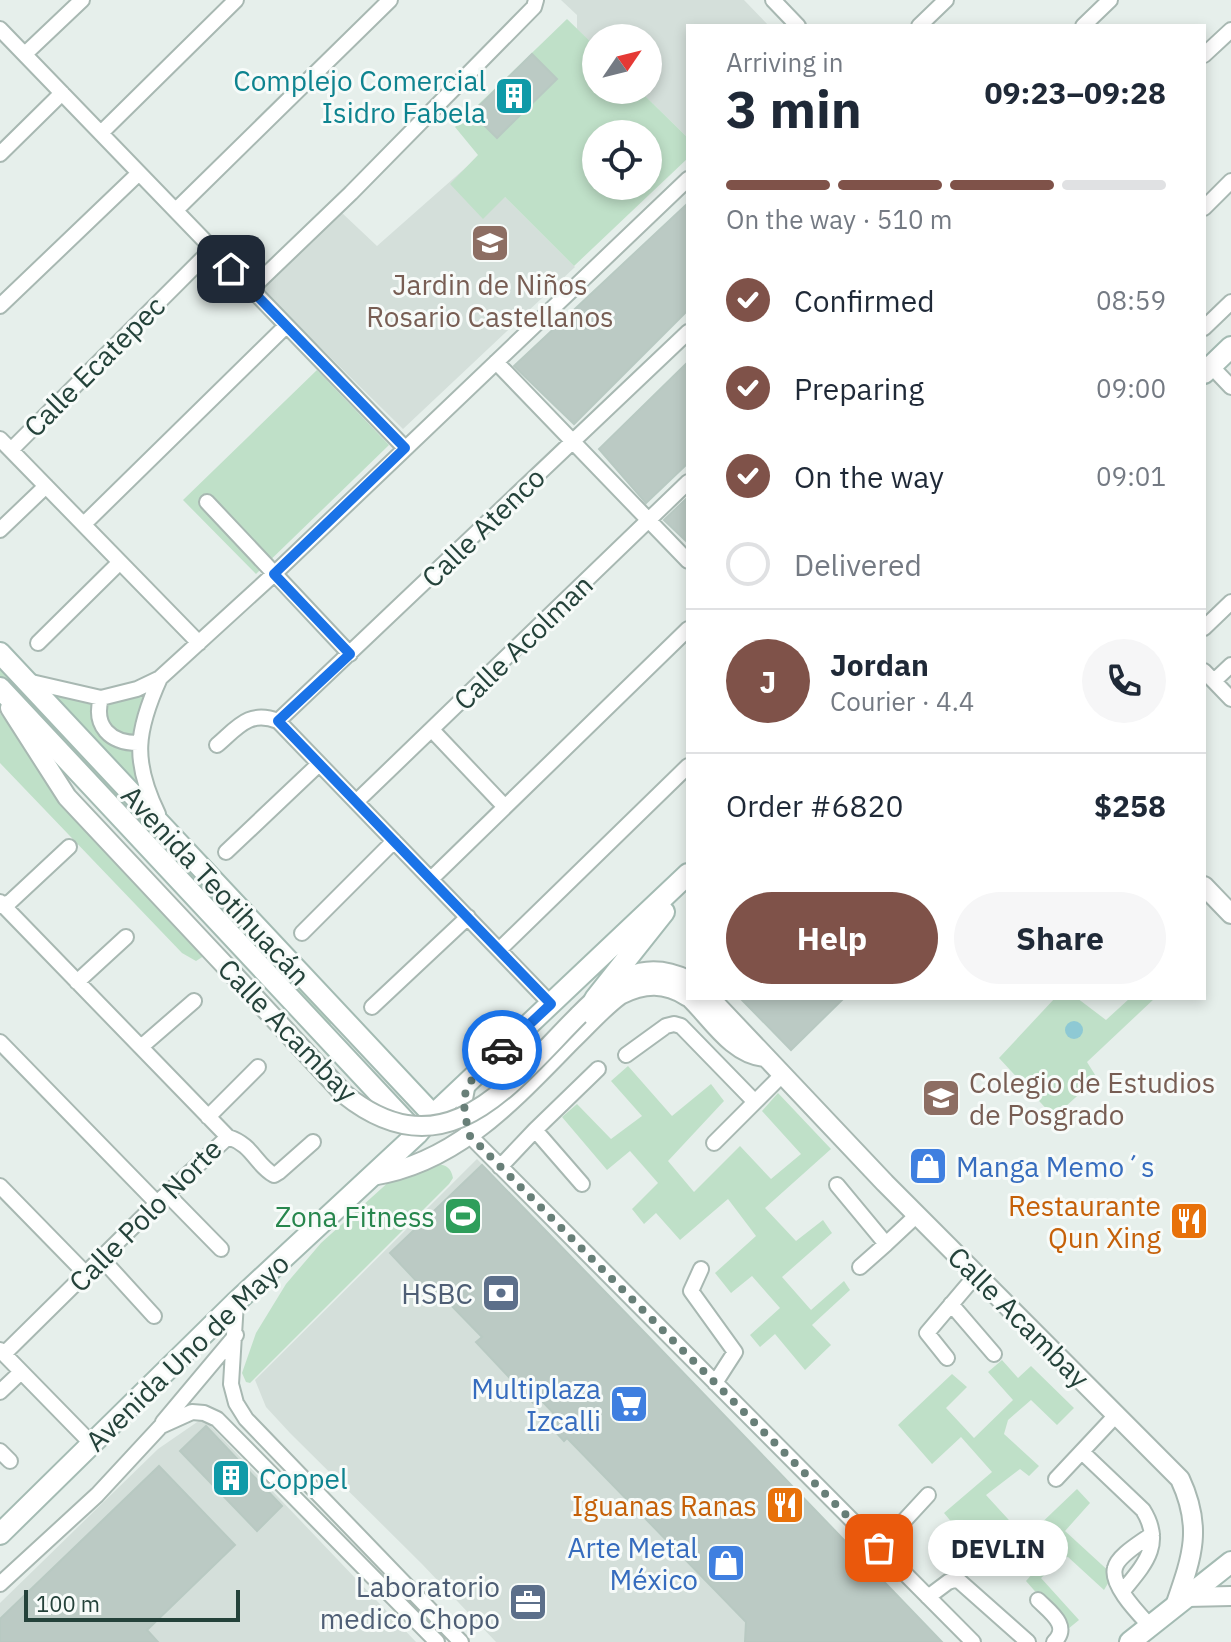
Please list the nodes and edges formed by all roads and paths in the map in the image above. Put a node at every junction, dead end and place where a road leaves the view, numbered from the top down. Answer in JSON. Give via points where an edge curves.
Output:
{"nodes":[{"id":1,"x":82,"y":0,"type":"edge"},
{"id":2,"x":236,"y":0,"type":"edge"},
{"id":3,"x":390,"y":0,"type":"edge"},
{"id":4,"x":536,"y":0,"type":"edge"},
{"id":5,"x":773,"y":0,"type":"edge"},
{"id":6,"x":797,"y":0,"type":"edge"},
{"id":7,"x":946,"y":0,"type":"edge"},
{"id":8,"x":1110,"y":0,"type":"edge"},
{"id":9,"x":784,"y":12,"type":"junction"},
{"id":10,"x":796,"y":24,"type":"edge"},
{"id":11,"x":921,"y":24,"type":"edge"},
{"id":12,"x":1085,"y":24,"type":"edge"},
{"id":13,"x":0,"y":29,"type":"edge"},
{"id":14,"x":1231,"y":30,"type":"edge"},
{"id":15,"x":1206,"y":53,"type":"edge"},
{"id":16,"x":25,"y":54,"type":"junction"},
{"id":17,"x":62,"y":93,"type":"junction"},
{"id":18,"x":101,"y":133,"type":"junction"},
{"id":19,"x":0,"y":154,"type":"edge"},
{"id":20,"x":139,"y":173,"type":"junction"},
{"id":21,"x":686,"y":181,"type":"edge"},
{"id":22,"x":1231,"y":181,"type":"edge"},
{"id":23,"x":1206,"y":206,"type":"edge"},
{"id":24,"x":176,"y":210,"type":"junction"},
{"id":25,"x":212,"y":249,"type":"junction"},
{"id":26,"x":251,"y":289,"type":"junction"},
{"id":27,"x":1231,"y":302,"type":"edge"},
{"id":28,"x":0,"y":306,"type":"edge"},
{"id":29,"x":286,"y":326,"type":"junction"},
{"id":30,"x":1206,"y":326,"type":"edge"},
{"id":31,"x":686,"y":334,"type":"edge"},
{"id":32,"x":1231,"y":347,"type":"edge"},
{"id":33,"x":496,"y":362,"type":"junction"},
{"id":34,"x":1207,"y":370,"type":"edge"},
{"id":35,"x":1231,"y":387,"type":"edge"},
{"id":36,"x":573,"y":442,"type":"junction"},
{"id":37,"x":5,"y":444,"type":"edge"},
{"id":38,"x":405,"y":448,"type":"junction"},
{"id":39,"x":686,"y":484,"type":"edge"},
{"id":40,"x":46,"y":486,"type":"junction"},
{"id":41,"x":207,"y":502,"type":"dead end"},
{"id":42,"x":649,"y":520,"type":"junction"},
{"id":43,"x":84,"y":524,"type":"junction"},
{"id":44,"x":0,"y":530,"type":"edge"},
{"id":45,"x":686,"y":559,"type":"edge"},
{"id":46,"x":120,"y":562,"type":"junction"},
{"id":47,"x":274,"y":574,"type":"junction"},
{"id":48,"x":1231,"y":602,"type":"edge"},
{"id":49,"x":1206,"y":626,"type":"edge"},
{"id":50,"x":686,"y":631,"type":"edge"},
{"id":51,"x":38,"y":643,"type":"dead end"},
{"id":52,"x":199,"y":643,"type":"junction"},
{"id":53,"x":0,"y":653,"type":"edge"},
{"id":54,"x":350,"y":654,"type":"junction"},
{"id":55,"x":1231,"y":665,"type":"edge"},
{"id":56,"x":1209,"y":676,"type":"edge"},
{"id":57,"x":160,"y":678,"type":"junction"},
{"id":58,"x":27,"y":681,"type":"junction"},
{"id":59,"x":0,"y":690,"type":"edge"},
{"id":60,"x":101,"y":698,"type":"junction"},
{"id":61,"x":1231,"y":699,"type":"edge"},
{"id":62,"x":278,"y":721,"type":"junction"},
{"id":63,"x":432,"y":730,"type":"junction"},
{"id":64,"x":138,"y":743,"type":"junction"},
{"id":65,"x":217,"y":745,"type":"dead end"},
{"id":66,"x":319,"y":764,"type":"junction"},
{"id":67,"x":686,"y":768,"type":"edge"},
{"id":68,"x":356,"y":802,"type":"junction"},
{"id":69,"x":505,"y":807,"type":"junction"},
{"id":70,"x":166,"y":831,"type":"junction"},
{"id":71,"x":394,"y":841,"type":"junction"},
{"id":72,"x":69,"y":847,"type":"dead end"},
{"id":73,"x":226,"y":852,"type":"dead end"},
{"id":74,"x":686,"y":877,"type":"edge"},
{"id":75,"x":686,"y":878,"type":"edge"},
{"id":76,"x":431,"y":879,"type":"junction"},
{"id":77,"x":1206,"y":888,"type":"edge"},
{"id":78,"x":1,"y":904,"type":"edge"},
{"id":79,"x":1231,"y":914,"type":"edge"},
{"id":80,"x":468,"y":917,"type":"junction"},
{"id":81,"x":302,"y":933,"type":"dead end"},
{"id":82,"x":126,"y":937,"type":"dead end"},
{"id":83,"x":499,"y":950,"type":"junction"},
{"id":84,"x":686,"y":979,"type":"edge"},
{"id":85,"x":77,"y":982,"type":"junction"},
{"id":86,"x":686,"y":996,"type":"edge"},
{"id":87,"x":595,"y":999,"type":"junction"},
{"id":88,"x":692,"y":1000,"type":"edge"},
{"id":89,"x":712,"y":1000,"type":"edge"},
{"id":90,"x":194,"y":1001,"type":"dead end"},
{"id":91,"x":551,"y":1004,"type":"junction"},
{"id":92,"x":372,"y":1007,"type":"dead end"},
{"id":93,"x":342,"y":1019,"type":"junction"},
{"id":94,"x":326,"y":1034,"type":"junction"},
{"id":95,"x":0,"y":1042,"type":"edge"},
{"id":96,"x":141,"y":1047,"type":"junction"},
{"id":97,"x":626,"y":1055,"type":"dead end"},
{"id":98,"x":767,"y":1057,"type":"junction"},
{"id":99,"x":258,"y":1067,"type":"dead end"},
{"id":100,"x":598,"y":1069,"type":"dead end"},
{"id":101,"x":783,"y":1074,"type":"junction"},
{"id":102,"x":468,"y":1083,"type":"junction"},
{"id":103,"x":755,"y":1102,"type":"junction"},
{"id":104,"x":433,"y":1115,"type":"junction"},
{"id":105,"x":208,"y":1117,"type":"junction"},
{"id":106,"x":535,"y":1130,"type":"junction"},
{"id":107,"x":417,"y":1134,"type":"junction"},
{"id":108,"x":470,"y":1136,"type":"junction"},
{"id":109,"x":228,"y":1137,"type":"junction"},
{"id":110,"x":313,"y":1142,"type":"dead end"},
{"id":111,"x":714,"y":1143,"type":"dead end"},
{"id":112,"x":500,"y":1167,"type":"junction"},
{"id":113,"x":372,"y":1176,"type":"junction"},
{"id":114,"x":582,"y":1184,"type":"dead end"},
{"id":115,"x":837,"y":1185,"type":"dead end"},
{"id":116,"x":0,"y":1186,"type":"edge"},
{"id":117,"x":162,"y":1198,"type":"junction"},
{"id":118,"x":917,"y":1215,"type":"junction"},
{"id":119,"x":886,"y":1244,"type":"junction"},
{"id":120,"x":221,"y":1249,"type":"dead end"},
{"id":121,"x":102,"y":1259,"type":"junction"},
{"id":122,"x":860,"y":1267,"type":"dead end"},
{"id":123,"x":701,"y":1269,"type":"dead end"},
{"id":124,"x":86,"y":1274,"type":"junction"},
{"id":125,"x":977,"y":1274,"type":"junction"},
{"id":126,"x":236,"y":1302,"type":"junction"},
{"id":127,"x":951,"y":1304,"type":"junction"},
{"id":128,"x":154,"y":1316,"type":"dead end"},
{"id":129,"x":236,"y":1335,"type":"junction"},
{"id":130,"x":2,"y":1352,"type":"edge"},
{"id":131,"x":994,"y":1354,"type":"dead end"},
{"id":132,"x":947,"y":1358,"type":"dead end"},
{"id":133,"x":21,"y":1372,"type":"junction"},
{"id":134,"x":715,"y":1383,"type":"junction"},
{"id":135,"x":0,"y":1392,"type":"edge"},
{"id":136,"x":1117,"y":1414,"type":"junction"},
{"id":137,"x":161,"y":1426,"type":"junction"},
{"id":138,"x":92,"y":1444,"type":"junction"},
{"id":139,"x":1082,"y":1452,"type":"junction"},
{"id":140,"x":1056,"y":1479,"type":"dead end"},
{"id":141,"x":928,"y":1495,"type":"dead end"},
{"id":142,"x":0,"y":1534,"type":"edge"},
{"id":143,"x":1152,"y":1534,"type":"junction"},
{"id":144,"x":879,"y":1548,"type":"junction"},
{"id":145,"x":1231,"y":1562,"type":"edge"},
{"id":146,"x":0,"y":1584,"type":"edge"},
{"id":147,"x":1122,"y":1592,"type":"junction"},
{"id":148,"x":1231,"y":1596,"type":"edge"},
{"id":149,"x":928,"y":1597,"type":"junction"},
{"id":150,"x":1038,"y":1600,"type":"dead end"},
{"id":151,"x":1181,"y":1602,"type":"junction"},
{"id":152,"x":1150,"y":1626,"type":"junction"},
{"id":153,"x":437,"y":1642,"type":"edge"},
{"id":154,"x":461,"y":1642,"type":"edge"},
{"id":155,"x":973,"y":1642,"type":"edge"},
{"id":156,"x":1028,"y":1642,"type":"edge"},
{"id":157,"x":1054,"y":1642,"type":"edge"},
{"id":158,"x":1130,"y":1642,"type":"edge"}],
"edges":[{"from":1,"to":16,"type":"street"},
{"from":2,"to":18,"type":"street"},
{"from":3,"to":24,"type":"street"},
{"from":4,"to":26,"type":"street"},
{"from":5,"to":9,"type":"street"},
{"from":6,"to":9,"type":"street"},
{"from":7,"to":11,"type":"street"},
{"from":8,"to":12,"type":"street"},
{"from":9,"to":10,"type":"street"},
{"from":13,"to":16,"type":"street"},
{"from":14,"to":15,"type":"street"},
{"from":16,"to":17,"type":"street"},
{"from":17,"to":18,"type":"street"},
{"from":17,"to":19,"type":"street"},
{"from":18,"to":20,"type":"street"},
{"from":20,"to":24,"type":"street"},
{"from":20,"to":28,"type":"street"},
{"from":21,"to":33,"type":"street"},
{"from":22,"to":23,"type":"street"},
{"from":24,"to":25,"type":"street"},
{"from":25,"to":26,"type":"street"},
{"from":25,"to":37,"type":"street","name":"Calle Ecatepec"},
{"from":26,"to":29,"type":"street"},
{"from":27,"to":30,"type":"street"},
{"from":29,"to":38,"type":"street"},
{"from":29,"to":43,"type":"street"},
{"from":31,"to":36,"type":"street","name":"Calle Atenco"},
{"from":32,"to":34,"type":"main road"},
{"from":33,"to":36,"type":"street"},
{"from":33,"to":38,"type":"street"},
{"from":34,"to":35,"type":"street"},
{"from":36,"to":42,"type":"street"},
{"from":36,"to":54,"type":"street","name":"Calle Atenco"},
{"from":37,"to":40,"type":"street"},
{"from":38,"to":47,"type":"street"},
{"from":39,"to":42,"type":"street","name":"Calle Acolman"},
{"from":40,"to":43,"type":"street"},
{"from":40,"to":44,"type":"street"},
{"from":41,"to":47,"type":"street"},
{"from":42,"to":45,"type":"street"},
{"from":42,"to":63,"type":"street","name":"Calle Acolman"},
{"from":43,"to":46,"type":"street"},
{"from":46,"to":51,"type":"street"},
{"from":46,"to":52,"type":"street"},
{"from":47,"to":52,"type":"street"},
{"from":47,"to":54,"type":"street"},
{"from":48,"to":49,"type":"street"},
{"from":50,"to":69,"type":"street"},
{"from":52,"to":57,"type":"street"},
{"from":53,"to":58,"type":"main road","name":"Avenida Teotihuacán"},
{"from":54,"to":62,"type":"street","name":"Calle Atenco"},
{"from":55,"to":56,"type":"street"},
{"from":56,"to":61,"type":"street"},
{"from":57,"to":60,"type":"street"},
{"from":57,"to":64,"type":"street"},
{"from":58,"to":60,"type":"street"},
{"from":58,"to":70,"type":"main road","name":"Avenida Teotihuacán"},
{"from":59,"to":87,"type":"street","name":"Calle Acambay","bridge":true,"via":[[67,797],[344,1094],[366,1110],[407,1124],[436,1125],[485,1106]]},
{"from":59,"to":94,"type":"main road","name":"Avenida Teotihuacán"},
{"from":60,"to":64,"type":"street","via":[[97,710],[107,732],[125,743]]},
{"from":62,"to":65,"type":"street","via":[[263,715],[250,718]]},
{"from":62,"to":66,"type":"street"},
{"from":63,"to":68,"type":"street","name":"Calle Acolman"},
{"from":63,"to":69,"type":"street"},
{"from":64,"to":70,"type":"street","via":[[146,790]]},
{"from":66,"to":68,"type":"street"},
{"from":66,"to":73,"type":"street"},
{"from":67,"to":83,"type":"street"},
{"from":68,"to":71,"type":"street"},
{"from":69,"to":76,"type":"street"},
{"from":70,"to":93,"type":"main road","name":"Avenida Teotihuacán"},
{"from":71,"to":76,"type":"street"},
{"from":71,"to":81,"type":"street"},
{"from":72,"to":78,"type":"street","via":[[10,902]]},
{"from":74,"to":91,"type":"main road","name":"Avenida Uno de Mayo"},
{"from":75,"to":87,"type":"main road"},
{"from":76,"to":80,"type":"street"},
{"from":77,"to":79,"type":"street"},
{"from":78,"to":85,"type":"street","name":"Calle Polo Norte"},
{"from":80,"to":83,"type":"street"},
{"from":80,"to":92,"type":"street"},
{"from":82,"to":85,"type":"street"},
{"from":83,"to":91,"type":"street"},
{"from":84,"to":87,"type":"street","name":"Calle Acambay","via":[[661,971],[641,972]]},
{"from":85,"to":96,"type":"street","name":"Calle Polo Norte"},
{"from":86,"to":108,"type":"street","name":"Calle Acambay","via":[[657,985],[620,995]]},
{"from":88,"to":98,"type":"street","name":"Calle Acambay","via":[[741,1049]]},
{"from":89,"to":98,"type":"street","name":"Calle Acambay"},
{"from":90,"to":96,"type":"street"},
{"from":91,"to":102,"type":"main road","name":"Avenida Uno de Mayo"},
{"from":93,"to":94,"type":"main road"},
{"from":93,"to":104,"type":"main road","name":"Avenida Teotihuacán"},
{"from":94,"to":107,"type":"main road","name":"Avenida Teotihuacán"},
{"from":95,"to":117,"type":"street"},
{"from":96,"to":105,"type":"street","name":"Calle Polo Norte"},
{"from":97,"to":103,"type":"street","via":[[666,1026],[681,1026]]},
{"from":98,"to":101,"type":"street","name":"Calle Acambay"},
{"from":99,"to":105,"type":"street"},
{"from":100,"to":106,"type":"street"},
{"from":101,"to":103,"type":"street"},
{"from":101,"to":118,"type":"street","name":"Calle Acambay"},
{"from":102,"to":104,"type":"main road","name":"Avenida Uno de Mayo"},
{"from":102,"to":108,"type":"street","via":[[463,1110]]},
{"from":103,"to":111,"type":"street"},
{"from":104,"to":107,"type":"main road","name":"Avenida Uno de Mayo"},
{"from":105,"to":109,"type":"street","name":"Calle Polo Norte"},
{"from":106,"to":112,"type":"street"},
{"from":106,"to":114,"type":"street"},
{"from":107,"to":113,"type":"main road","name":"Avenida Uno de Mayo"},
{"from":108,"to":112,"type":"street"},
{"from":108,"to":113,"type":"street","name":"Calle Acambay","via":[[411,1166]]},
{"from":109,"to":110,"type":"street","via":[[242,1142],[274,1175]]},
{"from":109,"to":117,"type":"street","name":"Calle Polo Norte"},
{"from":112,"to":134,"type":"street"},
{"from":113,"to":126,"type":"main road","name":"Avenida Uno de Mayo"},
{"from":115,"to":119,"type":"street"},
{"from":116,"to":124,"type":"street"},
{"from":117,"to":120,"type":"street"},
{"from":117,"to":121,"type":"street","name":"Calle Polo Norte"},
{"from":118,"to":119,"type":"street"},
{"from":118,"to":125,"type":"street","name":"Calle Acambay"},
{"from":119,"to":122,"type":"street"},
{"from":121,"to":124,"type":"street","name":"Calle Polo Norte"},
{"from":121,"to":128,"type":"street"},
{"from":123,"to":134,"type":"street","via":[[691,1291],[735,1352]]},
{"from":124,"to":130,"type":"street","name":"Calle Polo Norte"},
{"from":125,"to":127,"type":"street"},
{"from":125,"to":136,"type":"street","name":"Calle Acambay"},
{"from":126,"to":129,"type":"street"},
{"from":126,"to":138,"type":"main road","name":"Avenida Uno de Mayo"},
{"from":127,"to":131,"type":"street"},
{"from":127,"to":132,"type":"street","via":[[927,1333]]},
{"from":129,"to":137,"type":"street"},
{"from":129,"to":154,"type":"street","via":[[231,1384],[246,1419]]},
{"from":130,"to":133,"type":"street"},
{"from":133,"to":135,"type":"street"},
{"from":133,"to":138,"type":"street"},
{"from":134,"to":144,"type":"street"},
{"from":136,"to":139,"type":"street"},
{"from":136,"to":151,"type":"street","name":"Calle Acambay","via":[[1174,1472],[1188,1497],[1195,1533]]},
{"from":137,"to":146,"type":"street","via":[[97,1495]]},
{"from":137,"to":153,"type":"street","via":[[192,1412],[217,1419]]},
{"from":138,"to":142,"type":"main road","name":"Avenida Uno de Mayo"},
{"from":139,"to":140,"type":"street"},
{"from":139,"to":143,"type":"street","via":[[1143,1510]]},
{"from":141,"to":144,"type":"street"},
{"from":143,"to":147,"type":"street","via":[[1148,1560]]},
{"from":143,"to":147,"type":"street","via":[[1115,1568]]},
{"from":144,"to":149,"type":"street"},
{"from":145,"to":151,"type":"main road"},
{"from":147,"to":152,"type":"street"},
{"from":148,"to":151,"type":"street"},
{"from":149,"to":155,"type":"street"},
{"from":149,"to":156,"type":"street","via":[[957,1579]]},
{"from":150,"to":157,"type":"street","via":[[1059,1621],[1062,1629]]},
{"from":151,"to":152,"type":"main road"},
{"from":152,"to":158,"type":"main road"}]}
